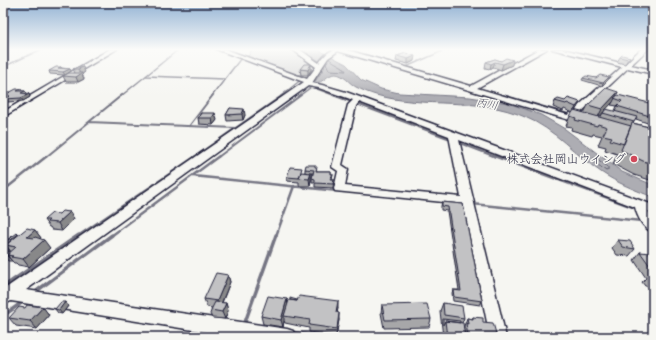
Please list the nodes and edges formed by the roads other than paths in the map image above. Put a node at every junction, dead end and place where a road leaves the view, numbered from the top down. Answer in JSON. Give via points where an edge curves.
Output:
{"nodes":[{"id":1,"x":87,"y":65,"type":"edge"},
{"id":2,"x":261,"y":65,"type":"edge"},
{"id":3,"x":390,"y":65,"type":"edge"},
{"id":4,"x":515,"y":65,"type":"edge"},
{"id":5,"x":623,"y":65,"type":"edge"},
{"id":6,"x":319,"y":66,"type":"edge"},
{"id":7,"x":628,"y":66,"type":"junction"},
{"id":8,"x":653,"y":72,"type":"edge"},
{"id":9,"x":308,"y":83,"type":"junction"},
{"id":10,"x":473,"y":88,"type":"junction"},
{"id":11,"x":355,"y":102,"type":"junction"},
{"id":12,"x":3,"y":115,"type":"edge"},
{"id":13,"x":572,"y":116,"type":"junction"},
{"id":14,"x":592,"y":124,"type":"edge"},
{"id":15,"x":454,"y":139,"type":"junction"},
{"id":16,"x":467,"y":203,"type":"junction"},
{"id":17,"x":647,"y":215,"type":"edge"},
{"id":18,"x":6,"y":296,"type":"edge"},
{"id":19,"x":240,"y":332,"type":"edge"},
{"id":20,"x":288,"y":337,"type":"edge"},
{"id":21,"x":498,"y":337,"type":"edge"}],
"edges":[{"from":1,"to":12,"type":"street"},
{"from":2,"to":9,"type":"street"},
{"from":3,"to":10,"type":"street"},
{"from":4,"to":10,"type":"street"},
{"from":5,"to":7,"type":"street"},
{"from":6,"to":9,"type":"street"},
{"from":7,"to":8,"type":"street"},
{"from":7,"to":13,"type":"street"},
{"from":9,"to":11,"type":"street"},
{"from":9,"to":18,"type":"street"},
{"from":10,"to":13,"type":"street"},
{"from":11,"to":15,"type":"street"},
{"from":11,"to":16,"type":"street","via":[[336,168],[343,169],[339,189]]},
{"from":13,"to":14,"type":"street"},
{"from":15,"to":16,"type":"street"},
{"from":15,"to":17,"type":"street"},
{"from":16,"to":21,"type":"street"},
{"from":18,"to":19,"type":"street","via":[[28,297]]},
{"from":19,"to":20,"type":"street"}]}
